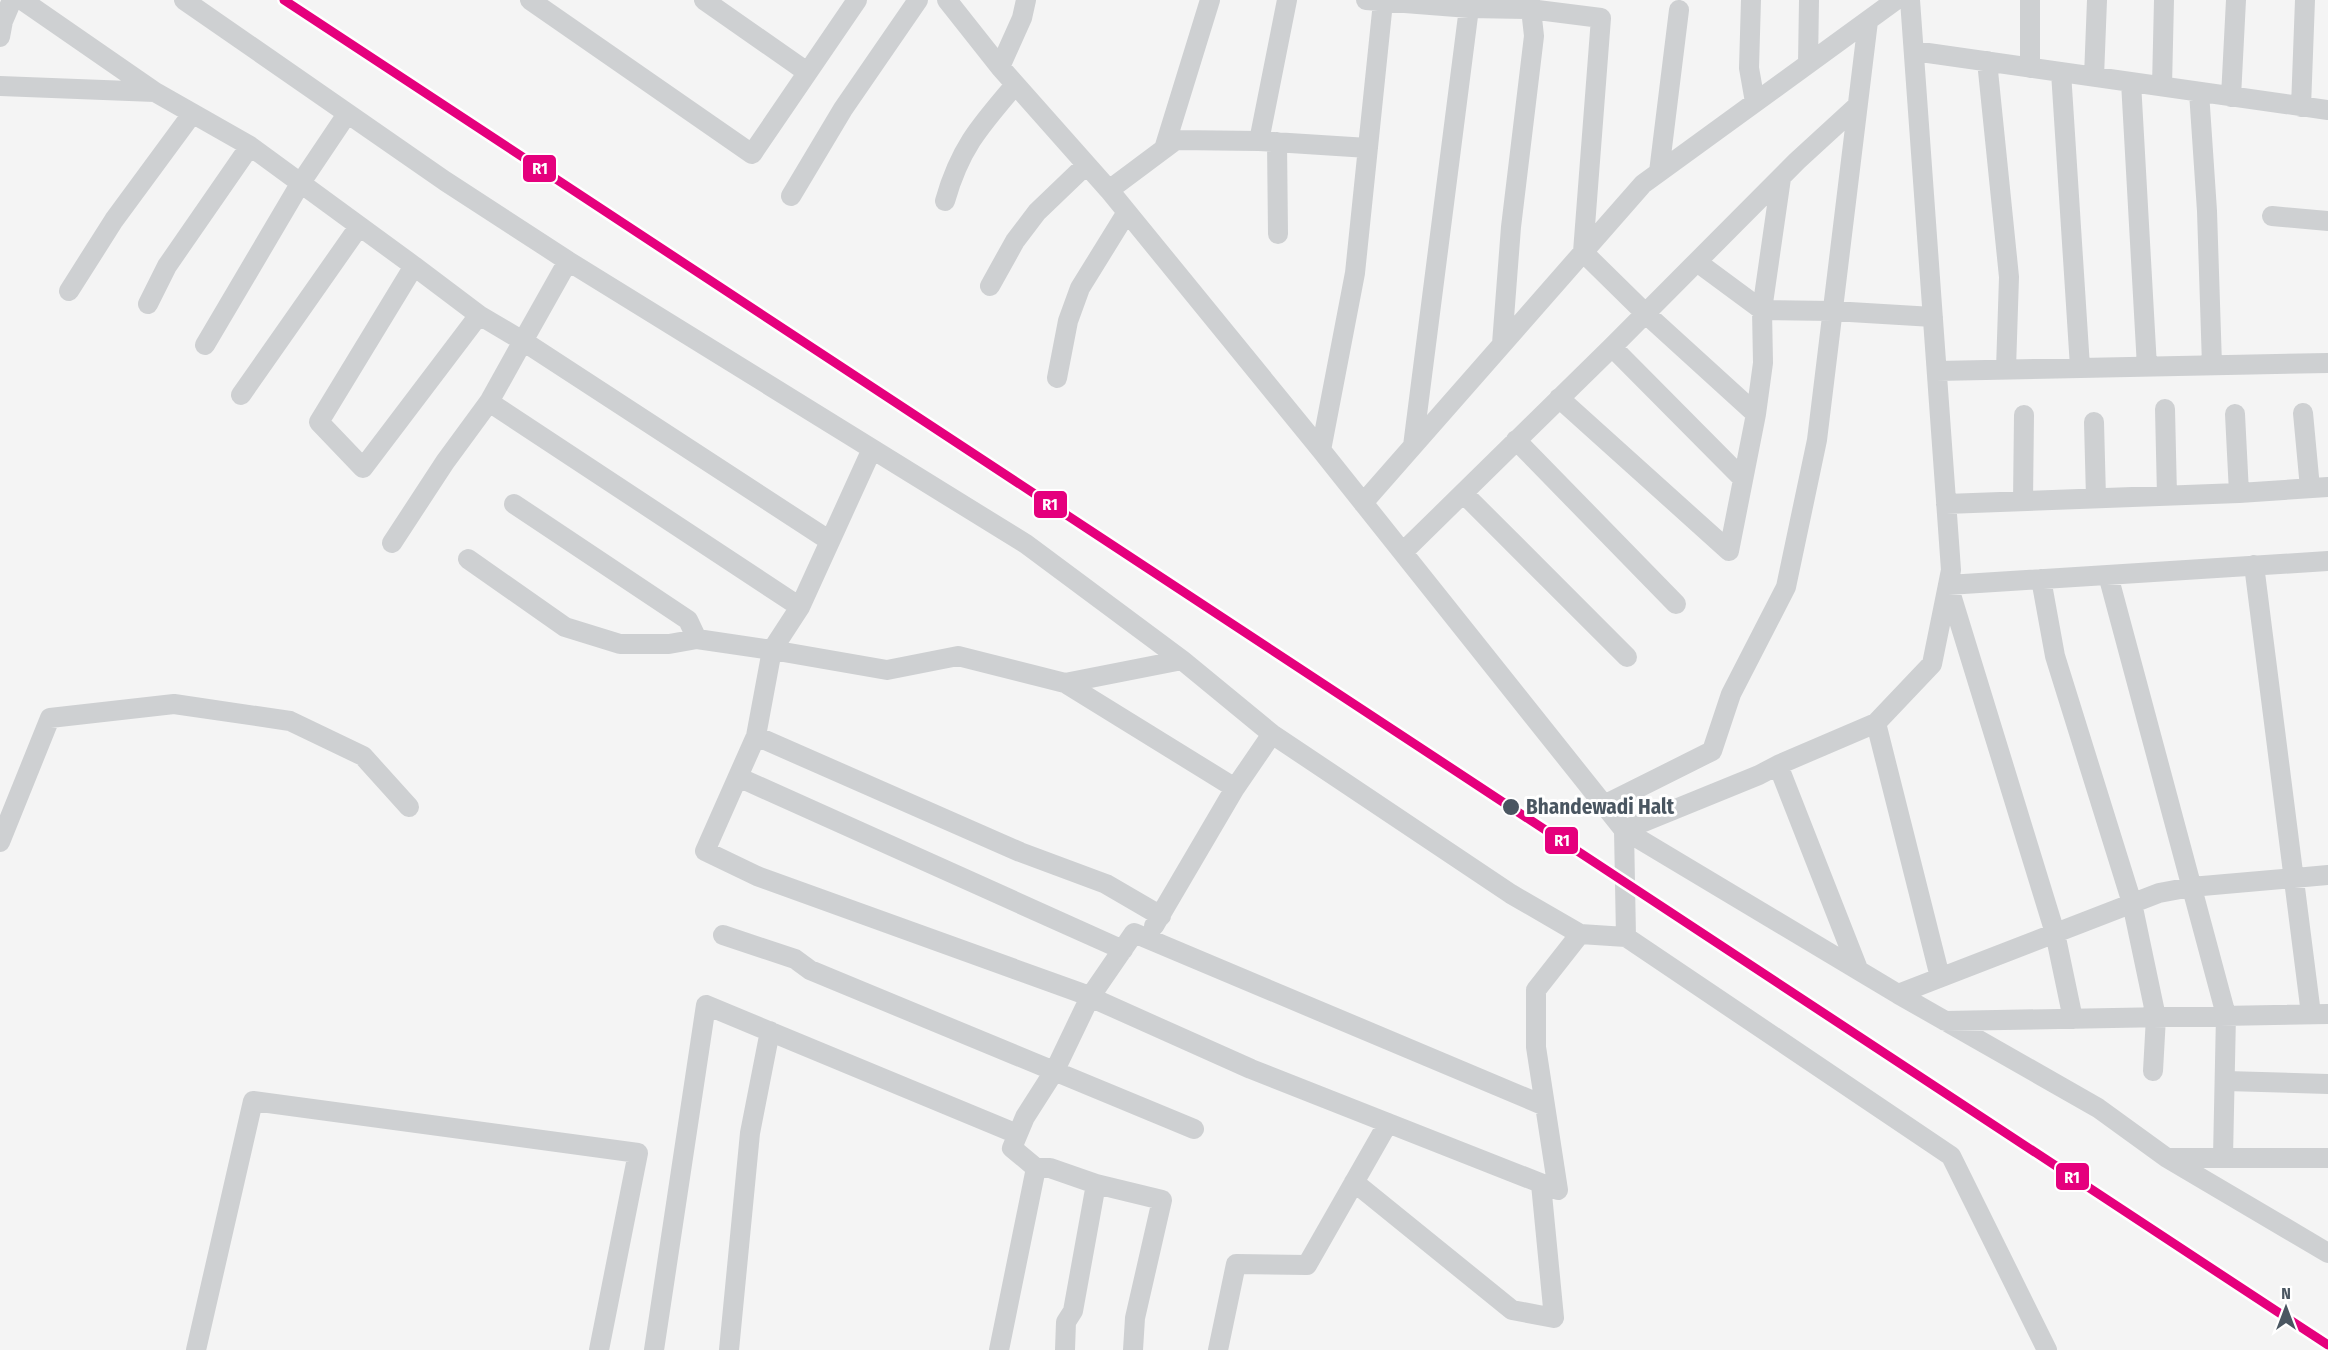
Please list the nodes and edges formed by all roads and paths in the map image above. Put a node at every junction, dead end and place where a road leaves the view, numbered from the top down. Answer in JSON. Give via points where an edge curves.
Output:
{"nodes":[{"id":1,"x":12,"y":0,"type":"edge"},
{"id":2,"x":22,"y":0,"type":"edge"},
{"id":3,"x":184,"y":0,"type":"edge"},
{"id":4,"x":530,"y":0,"type":"edge"},
{"id":5,"x":704,"y":0,"type":"edge"},
{"id":6,"x":857,"y":0,"type":"edge"},
{"id":7,"x":918,"y":0,"type":"edge"},
{"id":8,"x":947,"y":0,"type":"edge"},
{"id":9,"x":1026,"y":0,"type":"edge"},
{"id":10,"x":1210,"y":0,"type":"edge"},
{"id":11,"x":1287,"y":0,"type":"edge"},
{"id":12,"x":1751,"y":0,"type":"edge"},
{"id":13,"x":1809,"y":0,"type":"edge"},
{"id":14,"x":1896,"y":0,"type":"edge"},
{"id":15,"x":1910,"y":0,"type":"edge"},
{"id":16,"x":2030,"y":0,"type":"edge"},
{"id":17,"x":2097,"y":0,"type":"edge"},
{"id":18,"x":2164,"y":0,"type":"edge"},
{"id":19,"x":2236,"y":0,"type":"edge"},
{"id":20,"x":2305,"y":0,"type":"edge"},
{"id":21,"x":1374,"y":1,"type":"edge"},
{"id":22,"x":1530,"y":5,"type":"edge"},
{"id":23,"x":1469,"y":8,"type":"junction"},
{"id":24,"x":1605,"y":9,"type":"edge"},
{"id":25,"x":1678,"y":10,"type":"dead end"},
{"id":26,"x":1868,"y":21,"type":"junction"},
{"id":27,"x":0,"y":37,"type":"edge"},
{"id":28,"x":1914,"y":51,"type":"junction"},
{"id":29,"x":1987,"y":61,"type":"junction"},
{"id":30,"x":1808,"y":64,"type":"junction"},
{"id":31,"x":1000,"y":67,"type":"junction"},
{"id":32,"x":2030,"y":68,"type":"junction"},
{"id":33,"x":807,"y":72,"type":"junction"},
{"id":34,"x":2061,"y":72,"type":"junction"},
{"id":35,"x":2094,"y":77,"type":"junction"},
{"id":36,"x":2131,"y":82,"type":"junction"},
{"id":37,"x":1015,"y":85,"type":"junction"},
{"id":38,"x":0,"y":86,"type":"edge"},
{"id":39,"x":2162,"y":86,"type":"junction"},
{"id":40,"x":155,"y":92,"type":"junction"},
{"id":41,"x":2199,"y":92,"type":"junction"},
{"id":42,"x":2231,"y":97,"type":"junction"},
{"id":43,"x":1755,"y":102,"type":"junction"},
{"id":44,"x":1857,"y":106,"type":"junction"},
{"id":45,"x":2301,"y":106,"type":"junction"},
{"id":46,"x":2328,"y":110,"type":"edge"},
{"id":47,"x":192,"y":114,"type":"junction"},
{"id":48,"x":347,"y":114,"type":"junction"},
{"id":49,"x":1268,"y":142,"type":"junction"},
{"id":50,"x":250,"y":146,"type":"junction"},
{"id":51,"x":1368,"y":148,"type":"junction"},
{"id":52,"x":1164,"y":149,"type":"junction"},
{"id":53,"x":1086,"y":165,"type":"junction"},
{"id":54,"x":1659,"y":172,"type":"junction"},
{"id":55,"x":1781,"y":178,"type":"junction"},
{"id":56,"x":300,"y":184,"type":"junction"},
{"id":57,"x":1109,"y":190,"type":"junction"},
{"id":58,"x":791,"y":196,"type":"dead end"},
{"id":59,"x":945,"y":201,"type":"dead end"},
{"id":60,"x":1126,"y":212,"type":"junction"},
{"id":61,"x":2272,"y":216,"type":"dead end"},
{"id":62,"x":2328,"y":221,"type":"edge"},
{"id":63,"x":358,"y":228,"type":"junction"},
{"id":64,"x":1278,"y":234,"type":"dead end"},
{"id":65,"x":1583,"y":252,"type":"junction"},
{"id":66,"x":568,"y":261,"type":"junction"},
{"id":67,"x":1697,"y":262,"type":"junction"},
{"id":68,"x":414,"y":266,"type":"junction"},
{"id":69,"x":990,"y":286,"type":"dead end"},
{"id":70,"x":69,"y":291,"type":"dead end"},
{"id":71,"x":148,"y":304,"type":"dead end"},
{"id":72,"x":1762,"y":310,"type":"junction"},
{"id":73,"x":1833,"y":311,"type":"junction"},
{"id":74,"x":1645,"y":313,"type":"junction"},
{"id":75,"x":479,"y":315,"type":"junction"},
{"id":76,"x":1933,"y":317,"type":"junction"},
{"id":77,"x":523,"y":340,"type":"junction"},
{"id":78,"x":1502,"y":344,"type":"junction"},
{"id":79,"x":205,"y":345,"type":"dead end"},
{"id":80,"x":1612,"y":347,"type":"junction"},
{"id":81,"x":2328,"y":363,"type":"edge"},
{"id":82,"x":2212,"y":365,"type":"junction"},
{"id":83,"x":2080,"y":367,"type":"junction"},
{"id":84,"x":2148,"y":367,"type":"junction"},
{"id":85,"x":2006,"y":369,"type":"junction"},
{"id":86,"x":1937,"y":371,"type":"junction"},
{"id":87,"x":1057,"y":378,"type":"dead end"},
{"id":88,"x":241,"y":396,"type":"dead end"},
{"id":89,"x":1559,"y":398,"type":"junction"},
{"id":90,"x":489,"y":402,"type":"junction"},
{"id":91,"x":2165,"y":409,"type":"dead end"},
{"id":92,"x":2303,"y":413,"type":"dead end"},
{"id":93,"x":1756,"y":414,"type":"junction"},
{"id":94,"x":2235,"y":414,"type":"dead end"},
{"id":95,"x":2024,"y":415,"type":"dead end"},
{"id":96,"x":2094,"y":422,"type":"dead end"},
{"id":97,"x":1516,"y":440,"type":"junction"},
{"id":98,"x":1413,"y":446,"type":"junction"},
{"id":99,"x":872,"y":449,"type":"junction"},
{"id":100,"x":1321,"y":450,"type":"junction"},
{"id":101,"x":1743,"y":479,"type":"junction"},
{"id":102,"x":2319,"y":487,"type":"edge"},
{"id":103,"x":1463,"y":493,"type":"junction"},
{"id":104,"x":2239,"y":493,"type":"junction"},
{"id":105,"x":2168,"y":495,"type":"junction"},
{"id":106,"x":2096,"y":498,"type":"junction"},
{"id":107,"x":2023,"y":501,"type":"junction"},
{"id":108,"x":1363,"y":502,"type":"junction"},
{"id":109,"x":514,"y":504,"type":"dead end"},
{"id":110,"x":1946,"y":504,"type":"junction"},
{"id":111,"x":830,"y":541,"type":"junction"},
{"id":112,"x":392,"y":543,"type":"dead end"},
{"id":113,"x":1403,"y":552,"type":"junction"},
{"id":114,"x":468,"y":559,"type":"dead end"},
{"id":115,"x":2328,"y":561,"type":"edge"},
{"id":116,"x":2254,"y":565,"type":"junction"},
{"id":117,"x":2108,"y":575,"type":"junction"},
{"id":118,"x":2041,"y":579,"type":"junction"},
{"id":119,"x":1948,"y":585,"type":"junction"},
{"id":120,"x":1676,"y":604,"type":"dead end"},
{"id":121,"x":800,"y":607,"type":"junction"},
{"id":122,"x":697,"y":639,"type":"junction"},
{"id":123,"x":772,"y":650,"type":"junction"},
{"id":124,"x":1627,"y":657,"type":"dead end"},
{"id":125,"x":1182,"y":660,"type":"junction"},
{"id":126,"x":1065,"y":683,"type":"junction"},
{"id":127,"x":1876,"y":723,"type":"junction"},
{"id":128,"x":1272,"y":734,"type":"junction"},
{"id":129,"x":756,"y":736,"type":"junction"},
{"id":130,"x":1778,"y":765,"type":"junction"},
{"id":131,"x":738,"y":777,"type":"junction"},
{"id":132,"x":1235,"y":788,"type":"junction"},
{"id":133,"x":1604,"y":805,"type":"junction"},
{"id":134,"x":409,"y":807,"type":"dead end"},
{"id":135,"x":1624,"y":830,"type":"junction"},
{"id":136,"x":0,"y":842,"type":"edge"},
{"id":137,"x":2328,"y":875,"type":"edge"},
{"id":138,"x":2294,"y":878,"type":"junction"},
{"id":139,"x":2191,"y":887,"type":"junction"},
{"id":140,"x":2132,"y":903,"type":"junction"},
{"id":141,"x":1161,"y":916,"type":"junction"},
{"id":142,"x":2055,"y":933,"type":"junction"},
{"id":143,"x":1580,"y":934,"type":"junction"},
{"id":144,"x":723,"y":935,"type":"dead end"},
{"id":145,"x":1626,"y":937,"type":"junction"},
{"id":146,"x":1146,"y":938,"type":"junction"},
{"id":147,"x":1123,"y":950,"type":"junction"},
{"id":148,"x":1858,"y":969,"type":"junction"},
{"id":149,"x":1940,"y":977,"type":"dead end"},
{"id":150,"x":1898,"y":994,"type":"junction"},
{"id":151,"x":1090,"y":997,"type":"junction"},
{"id":152,"x":2320,"y":1014,"type":"edge"},
{"id":153,"x":2226,"y":1015,"type":"junction"},
{"id":154,"x":2156,"y":1017,"type":"junction"},
{"id":155,"x":2073,"y":1019,"type":"junction"},
{"id":156,"x":1945,"y":1021,"type":"junction"},
{"id":157,"x":770,"y":1031,"type":"junction"},
{"id":158,"x":1055,"y":1070,"type":"junction"},
{"id":159,"x":2153,"y":1071,"type":"dead end"},
{"id":160,"x":2226,"y":1081,"type":"junction"},
{"id":161,"x":2328,"y":1084,"type":"edge"},
{"id":162,"x":1545,"y":1106,"type":"junction"},
{"id":163,"x":1388,"y":1123,"type":"junction"},
{"id":164,"x":1194,"y":1129,"type":"dead end"},
{"id":165,"x":1017,"y":1134,"type":"junction"},
{"id":166,"x":2223,"y":1157,"type":"junction"},
{"id":167,"x":2167,"y":1158,"type":"junction"},
{"id":168,"x":2328,"y":1158,"type":"edge"},
{"id":169,"x":1036,"y":1168,"type":"junction"},
{"id":170,"x":1354,"y":1182,"type":"junction"},
{"id":171,"x":1096,"y":1184,"type":"junction"},
{"id":172,"x":1541,"y":1184,"type":"junction"},
{"id":173,"x":2328,"y":1253,"type":"edge"},
{"id":174,"x":196,"y":1350,"type":"edge"},
{"id":175,"x":599,"y":1350,"type":"edge"},
{"id":176,"x":654,"y":1350,"type":"edge"},
{"id":177,"x":729,"y":1350,"type":"edge"},
{"id":178,"x":999,"y":1350,"type":"edge"},
{"id":179,"x":1065,"y":1350,"type":"edge"},
{"id":180,"x":1133,"y":1350,"type":"edge"},
{"id":181,"x":1218,"y":1350,"type":"edge"},
{"id":182,"x":2048,"y":1350,"type":"edge"}],
"edges":[{"from":1,"to":27,"type":"street"},
{"from":2,"to":40,"type":"street"},
{"from":3,"to":48,"type":"street"},
{"from":4,"to":33,"type":"street","via":[[752,153]]},
{"from":5,"to":33,"type":"street"},
{"from":6,"to":33,"type":"street"},
{"from":7,"to":58,"type":"street","via":[[843,109]]},
{"from":8,"to":31,"type":"street"},
{"from":9,"to":31,"type":"street"},
{"from":10,"to":52,"type":"street"},
{"from":11,"to":49,"type":"street"},
{"from":12,"to":43,"type":"street","via":[[1749,68]]},
{"from":13,"to":30,"type":"street"},
{"from":14,"to":26,"type":"street"},
{"from":15,"to":28,"type":"street"},
{"from":16,"to":32,"type":"street"},
{"from":17,"to":35,"type":"street"},
{"from":18,"to":39,"type":"street"},
{"from":19,"to":42,"type":"street"},
{"from":20,"to":45,"type":"street"},
{"from":21,"to":23,"type":"street"},
{"from":21,"to":51,"type":"street"},
{"from":22,"to":23,"type":"street"},
{"from":22,"to":24,"type":"street"},
{"from":22,"to":78,"type":"street","via":[[1534,36],[1510,226]]},
{"from":23,"to":98,"type":"street"},
{"from":24,"to":65,"type":"street"},
{"from":25,"to":54,"type":"street"},
{"from":26,"to":30,"type":"street"},
{"from":26,"to":44,"type":"street"},
{"from":28,"to":29,"type":"street"},
{"from":28,"to":76,"type":"street"},
{"from":29,"to":32,"type":"street"},
{"from":29,"to":85,"type":"street","via":[[2009,277]]},
{"from":30,"to":43,"type":"street"},
{"from":31,"to":37,"type":"street"},
{"from":32,"to":34,"type":"street"},
{"from":34,"to":35,"type":"street"},
{"from":34,"to":83,"type":"street"},
{"from":35,"to":36,"type":"street"},
{"from":36,"to":39,"type":"street"},
{"from":36,"to":84,"type":"street"},
{"from":37,"to":53,"type":"street"},
{"from":37,"to":59,"type":"street","via":[[976,130]]},
{"from":38,"to":40,"type":"street"},
{"from":39,"to":41,"type":"street"},
{"from":40,"to":47,"type":"street"},
{"from":41,"to":42,"type":"street"},
{"from":41,"to":82,"type":"street"},
{"from":42,"to":45,"type":"street"},
{"from":43,"to":54,"type":"street"},
{"from":44,"to":55,"type":"street"},
{"from":44,"to":73,"type":"street"},
{"from":45,"to":46,"type":"street"},
{"from":47,"to":50,"type":"street"},
{"from":47,"to":70,"type":"street","via":[[114,220]]},
{"from":48,"to":56,"type":"street"},
{"from":48,"to":66,"type":"street"},
{"from":49,"to":51,"type":"street"},
{"from":49,"to":52,"type":"street","via":[[1176,141]]},
{"from":49,"to":64,"type":"street"},
{"from":50,"to":56,"type":"street"},
{"from":50,"to":71,"type":"street","via":[[167,266]]},
{"from":51,"to":100,"type":"street","via":[[1355,273]]},
{"from":52,"to":57,"type":"street"},
{"from":53,"to":57,"type":"street"},
{"from":53,"to":69,"type":"street","via":[[1036,212],[1015,240]]},
{"from":54,"to":65,"type":"street","via":[[1643,184]]},
{"from":55,"to":67,"type":"street"},
{"from":55,"to":72,"type":"street"},
{"from":56,"to":63,"type":"street"},
{"from":56,"to":79,"type":"street"},
{"from":57,"to":60,"type":"street"},
{"from":60,"to":87,"type":"street","via":[[1080,288],[1068,321]]},
{"from":60,"to":100,"type":"street"},
{"from":61,"to":62,"type":"street"},
{"from":63,"to":68,"type":"street"},
{"from":63,"to":88,"type":"street"},
{"from":65,"to":74,"type":"street"},
{"from":65,"to":78,"type":"street"},
{"from":66,"to":77,"type":"street"},
{"from":66,"to":99,"type":"street"},
{"from":67,"to":72,"type":"street"},
{"from":67,"to":74,"type":"street"},
{"from":68,"to":75,"type":"street"},
{"from":68,"to":75,"type":"street","via":[[319,422],[363,468]]},
{"from":72,"to":73,"type":"street"},
{"from":72,"to":93,"type":"street","via":[[1763,363]]},
{"from":73,"to":76,"type":"street"},
{"from":73,"to":133,"type":"street","via":[[1817,440],[1786,587],[1731,694],[1712,752]]},
{"from":74,"to":80,"type":"street"},
{"from":74,"to":93,"type":"street"},
{"from":75,"to":77,"type":"street"},
{"from":76,"to":86,"type":"street"},
{"from":77,"to":90,"type":"street"},
{"from":77,"to":111,"type":"street"},
{"from":78,"to":98,"type":"street"},
{"from":80,"to":89,"type":"street"},
{"from":80,"to":101,"type":"street"},
{"from":81,"to":82,"type":"street"},
{"from":82,"to":84,"type":"street"},
{"from":83,"to":84,"type":"street"},
{"from":83,"to":85,"type":"street"},
{"from":85,"to":86,"type":"street"},
{"from":86,"to":110,"type":"street"},
{"from":89,"to":97,"type":"street"},
{"from":89,"to":101,"type":"street","via":[[1729,551]]},
{"from":90,"to":112,"type":"street"},
{"from":90,"to":121,"type":"street"},
{"from":91,"to":105,"type":"street"},
{"from":92,"to":102,"type":"street"},
{"from":93,"to":101,"type":"street"},
{"from":94,"to":104,"type":"street"},
{"from":95,"to":107,"type":"street"},
{"from":96,"to":106,"type":"street"},
{"from":97,"to":103,"type":"street"},
{"from":97,"to":120,"type":"street"},
{"from":98,"to":108,"type":"street"},
{"from":99,"to":111,"type":"street"},
{"from":99,"to":125,"type":"street","via":[[1026,544]]},
{"from":100,"to":108,"type":"street"},
{"from":102,"to":104,"type":"street"},
{"from":103,"to":113,"type":"street"},
{"from":103,"to":124,"type":"street"},
{"from":104,"to":105,"type":"street"},
{"from":105,"to":106,"type":"street"},
{"from":106,"to":107,"type":"street"},
{"from":107,"to":110,"type":"street"},
{"from":108,"to":113,"type":"street"},
{"from":109,"to":122,"type":"street","via":[[688,620]]},
{"from":110,"to":119,"type":"street","via":[[1951,570]]},
{"from":111,"to":121,"type":"street"},
{"from":113,"to":133,"type":"street"},
{"from":114,"to":122,"type":"street","via":[[565,627],[620,644],[669,644]]},
{"from":115,"to":116,"type":"street"},
{"from":116,"to":117,"type":"street"},
{"from":116,"to":138,"type":"street"},
{"from":117,"to":118,"type":"street"},
{"from":117,"to":139,"type":"street"},
{"from":118,"to":119,"type":"street"},
{"from":118,"to":140,"type":"street","via":[[2055,656]]},
{"from":119,"to":127,"type":"street","via":[[1932,664]]},
{"from":119,"to":142,"type":"street"},
{"from":121,"to":123,"type":"street"},
{"from":122,"to":123,"type":"street"},
{"from":123,"to":126,"type":"street","via":[[887,670],[958,656]]},
{"from":123,"to":129,"type":"street"},
{"from":125,"to":126,"type":"street"},
{"from":125,"to":128,"type":"street"},
{"from":126,"to":132,"type":"street"},
{"from":127,"to":130,"type":"street"},
{"from":127,"to":149,"type":"street"},
{"from":128,"to":132,"type":"street"},
{"from":128,"to":143,"type":"street","via":[[1511,894]]},
{"from":129,"to":131,"type":"street"},
{"from":129,"to":141,"type":"street","via":[[1020,852],[1106,884]]},
{"from":130,"to":135,"type":"street"},
{"from":130,"to":148,"type":"street"},
{"from":131,"to":147,"type":"street"},
{"from":131,"to":151,"type":"street","via":[[705,851],[757,876]]},
{"from":132,"to":141,"type":"street"},
{"from":133,"to":135,"type":"street"},
{"from":134,"to":136,"type":"street","via":[[363,756],[290,721],[174,704],[50,718]]},
{"from":135,"to":145,"type":"street"},
{"from":135,"to":148,"type":"street"},
{"from":137,"to":138,"type":"street"},
{"from":138,"to":139,"type":"street"},
{"from":138,"to":152,"type":"street"},
{"from":139,"to":140,"type":"street"},
{"from":139,"to":153,"type":"street"},
{"from":140,"to":142,"type":"street"},
{"from":140,"to":154,"type":"street"},
{"from":141,"to":146,"type":"street"},
{"from":142,"to":150,"type":"street"},
{"from":142,"to":155,"type":"street"},
{"from":143,"to":145,"type":"street"},
{"from":143,"to":162,"type":"street","via":[[1536,990],[1536,1047]]},
{"from":144,"to":158,"type":"street","via":[[795,958],[810,970]]},
{"from":145,"to":182,"type":"street","via":[[1951,1156]]},
{"from":146,"to":147,"type":"street","via":[[1134,933]]},
{"from":146,"to":162,"type":"street"},
{"from":147,"to":151,"type":"street"},
{"from":148,"to":150,"type":"street"},
{"from":150,"to":156,"type":"street"},
{"from":151,"to":158,"type":"street"},
{"from":151,"to":163,"type":"street","via":[[1251,1069]]},
{"from":152,"to":153,"type":"street"},
{"from":153,"to":154,"type":"street"},
{"from":153,"to":160,"type":"street"},
{"from":154,"to":155,"type":"street"},
{"from":154,"to":159,"type":"street"},
{"from":155,"to":156,"type":"street"},
{"from":156,"to":167,"type":"street","via":[[2098,1108]]},
{"from":157,"to":165,"type":"street"},
{"from":157,"to":176,"type":"street","via":[[706,1005]]},
{"from":157,"to":177,"type":"street","via":[[750,1134]]},
{"from":158,"to":164,"type":"street"},
{"from":158,"to":165,"type":"street"},
{"from":160,"to":161,"type":"street"},
{"from":160,"to":166,"type":"street"},
{"from":162,"to":172,"type":"street","via":[[1558,1190]]},
{"from":163,"to":170,"type":"street"},
{"from":163,"to":172,"type":"street"},
{"from":165,"to":169,"type":"street","via":[[1012,1148]]},
{"from":166,"to":167,"type":"street"},
{"from":166,"to":168,"type":"street"},
{"from":167,"to":173,"type":"street"},
{"from":169,"to":171,"type":"street","via":[[1050,1168]]},
{"from":169,"to":178,"type":"street"},
{"from":170,"to":172,"type":"street","via":[[1512,1310],[1554,1318]]},
{"from":170,"to":181,"type":"street","via":[[1307,1265],[1236,1264]]},
{"from":171,"to":179,"type":"street","via":[[1073,1311],[1066,1322]]},
{"from":171,"to":180,"type":"street","via":[[1162,1200],[1135,1318]]},
{"from":174,"to":175,"type":"street","via":[[253,1101],[638,1153]]}]}
